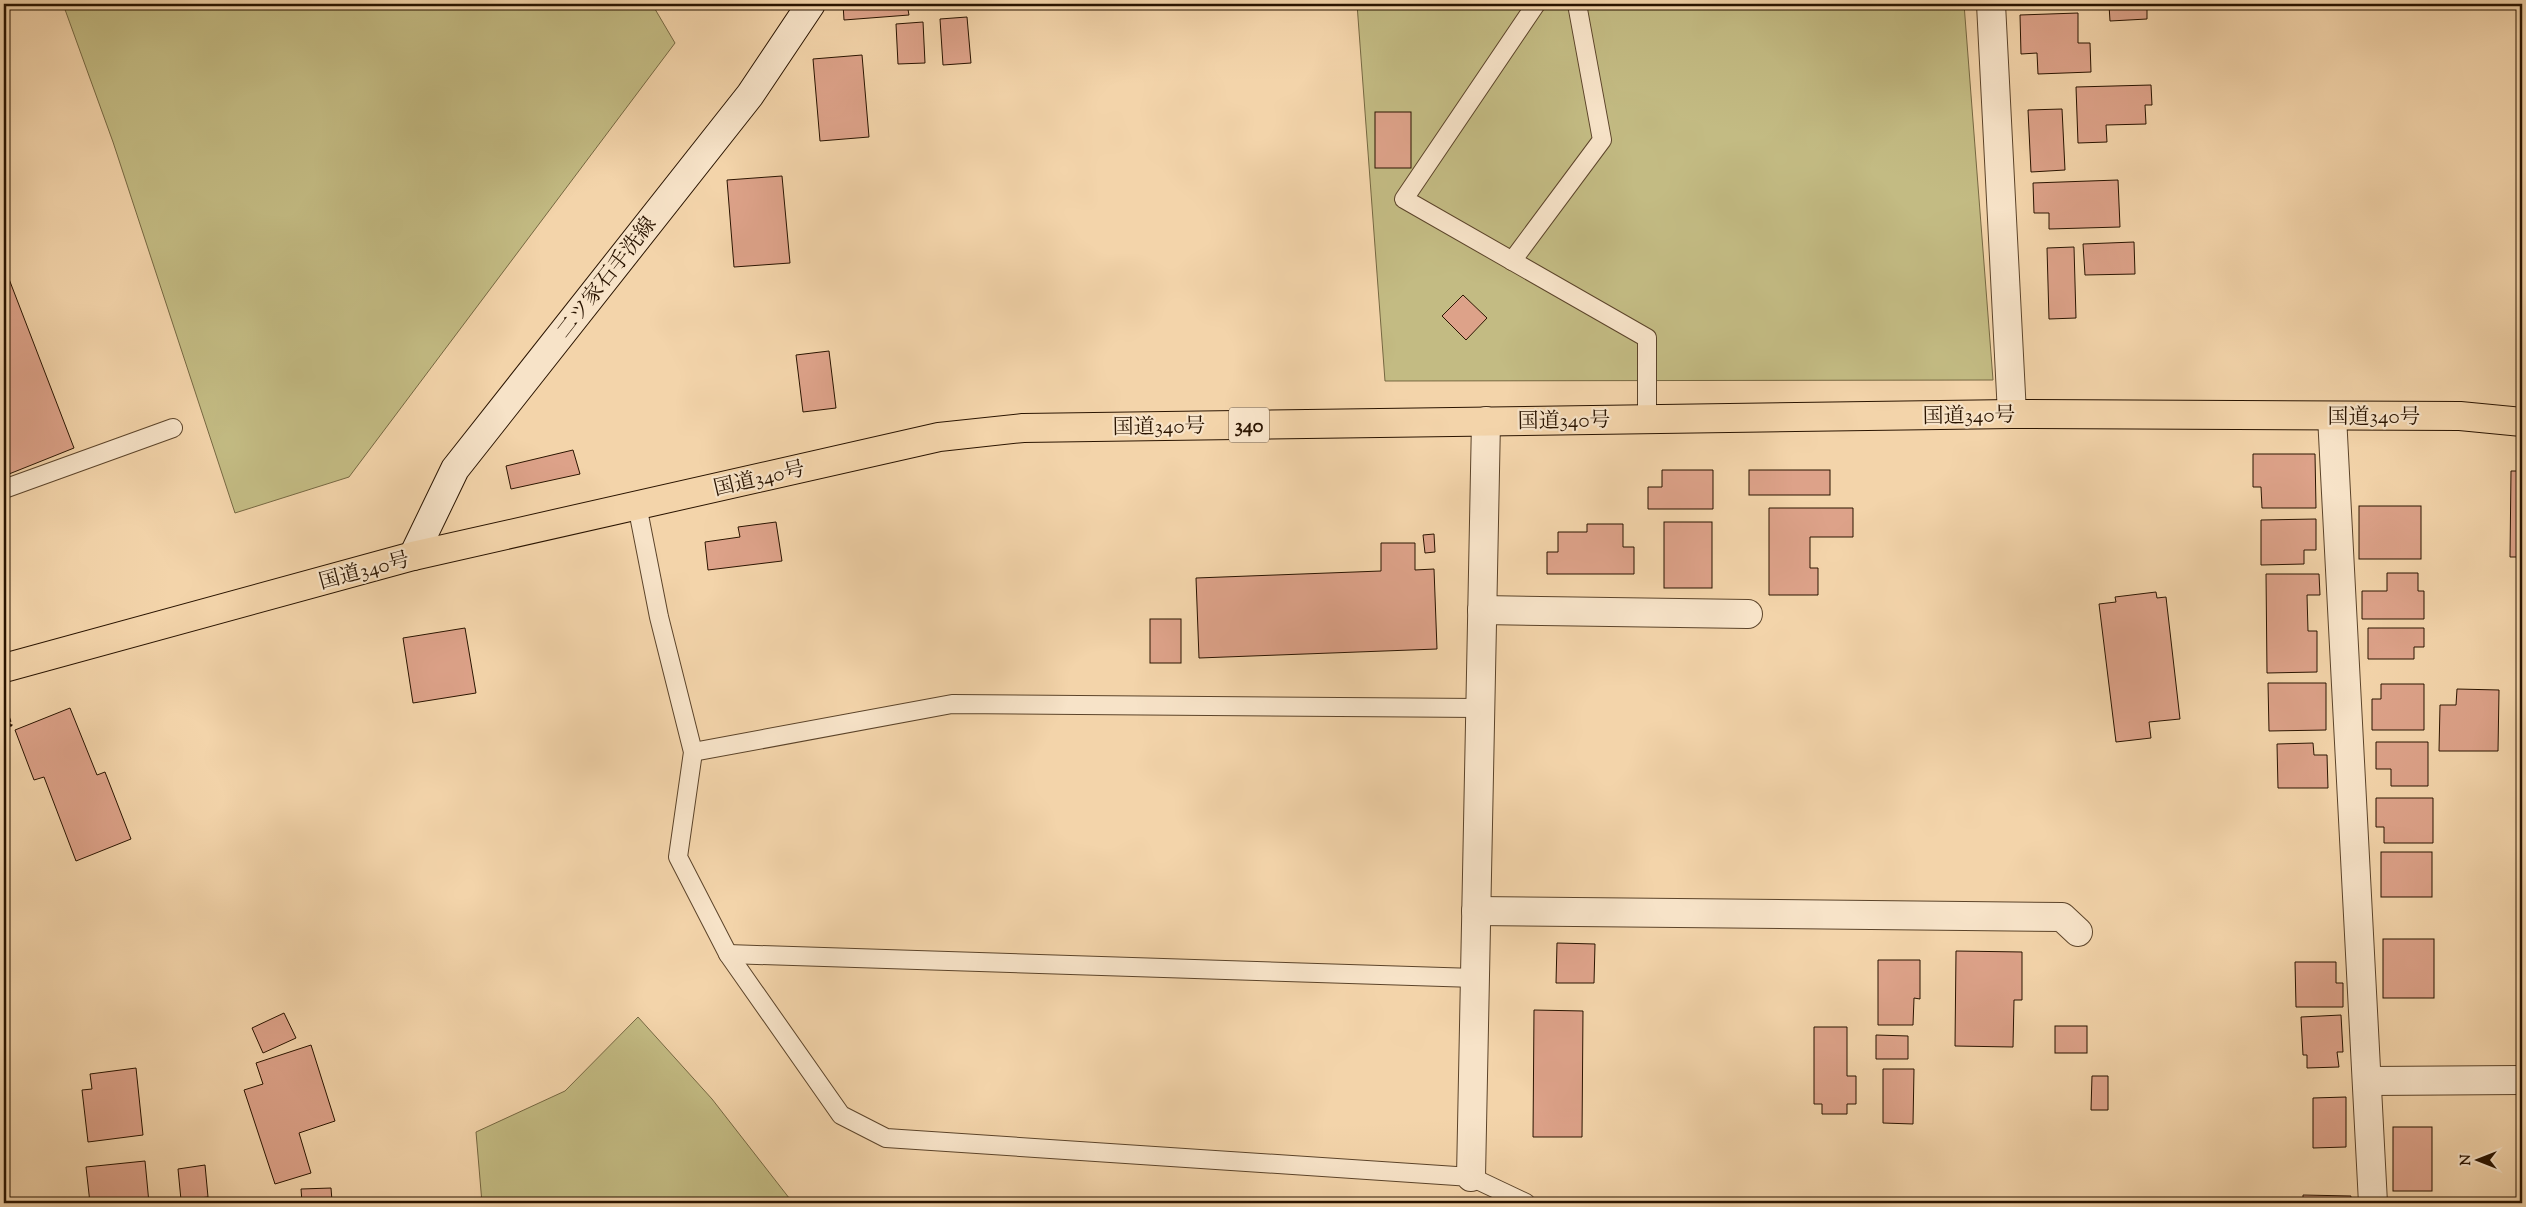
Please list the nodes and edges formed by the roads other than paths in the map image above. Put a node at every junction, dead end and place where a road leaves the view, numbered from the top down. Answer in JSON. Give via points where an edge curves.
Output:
{"nodes":[{"id":1,"x":811,"y":4,"type":"edge"},
{"id":2,"x":1536,"y":4,"type":"edge"},
{"id":3,"x":1577,"y":4,"type":"edge"},
{"id":4,"x":1991,"y":4,"type":"edge"},
{"id":5,"x":1512,"y":261,"type":"junction"},
{"id":6,"x":2012,"y":414,"type":"junction"},
{"id":7,"x":2332,"y":416,"type":"junction"},
{"id":8,"x":1647,"y":420,"type":"junction"},
{"id":9,"x":1486,"y":421,"type":"junction"},
{"id":10,"x":2522,"y":422,"type":"edge"},
{"id":11,"x":173,"y":428,"type":"dead end"},
{"id":12,"x":4,"y":489,"type":"edge"},
{"id":13,"x":637,"y":505,"type":"junction"},
{"id":14,"x":413,"y":556,"type":"junction"},
{"id":15,"x":1482,"y":610,"type":"junction"},
{"id":16,"x":1748,"y":614,"type":"dead end"},
{"id":17,"x":4,"y":668,"type":"edge"},
{"id":18,"x":1480,"y":708,"type":"junction"},
{"id":19,"x":693,"y":752,"type":"junction"},
{"id":20,"x":1476,"y":911,"type":"junction"},
{"id":21,"x":2078,"y":932,"type":"dead end"},
{"id":22,"x":728,"y":954,"type":"junction"},
{"id":23,"x":1475,"y":978,"type":"junction"},
{"id":24,"x":2522,"y":1080,"type":"edge"},
{"id":25,"x":2368,"y":1081,"type":"junction"},
{"id":26,"x":1470,"y":1177,"type":"junction"},
{"id":27,"x":1526,"y":1203,"type":"edge"},
{"id":28,"x":2373,"y":1203,"type":"edge"}],
"edges":[{"from":1,"to":14,"type":"street","name":"二ツ家石手洗線","via":[[750,95],[455,469]]},
{"from":2,"to":5,"type":"lane","via":[[1404,199]]},
{"from":3,"to":5,"type":"lane","via":[[1602,140]]},
{"from":4,"to":6,"type":"street"},
{"from":5,"to":8,"type":"lane","via":[[1647,338]]},
{"from":6,"to":7,"type":"highway","name":"国道340号","number":"340"},
{"from":6,"to":8,"type":"highway","name":"国道340号","number":"340"},
{"from":7,"to":10,"type":"highway","name":"国道340号","number":"340","via":[[2460,416]]},
{"from":7,"to":25,"type":"street"},
{"from":8,"to":9,"type":"highway","name":"国道340号","number":"340"},
{"from":9,"to":13,"type":"highway","name":"国道340号","number":"340","via":[[1023,428],[939,437]]},
{"from":9,"to":15,"type":"street"},
{"from":11,"to":12,"type":"lane"},
{"from":13,"to":14,"type":"highway","name":"国道340号","number":"340"},
{"from":13,"to":19,"type":"lane","via":[[659,617]]},
{"from":14,"to":17,"type":"highway","name":"国道340号","number":"340"},
{"from":15,"to":16,"type":"street"},
{"from":15,"to":18,"type":"street"},
{"from":18,"to":19,"type":"lane","via":[[952,704]]},
{"from":18,"to":20,"type":"street"},
{"from":19,"to":22,"type":"lane","via":[[678,858]]},
{"from":20,"to":21,"type":"street","via":[[2062,917]]},
{"from":20,"to":23,"type":"street"},
{"from":22,"to":23,"type":"lane"},
{"from":22,"to":26,"type":"lane","via":[[841,1115],[886,1138]]},
{"from":23,"to":26,"type":"street"},
{"from":24,"to":25,"type":"street"},
{"from":25,"to":28,"type":"street"},
{"from":26,"to":27,"type":"lane"}]}
